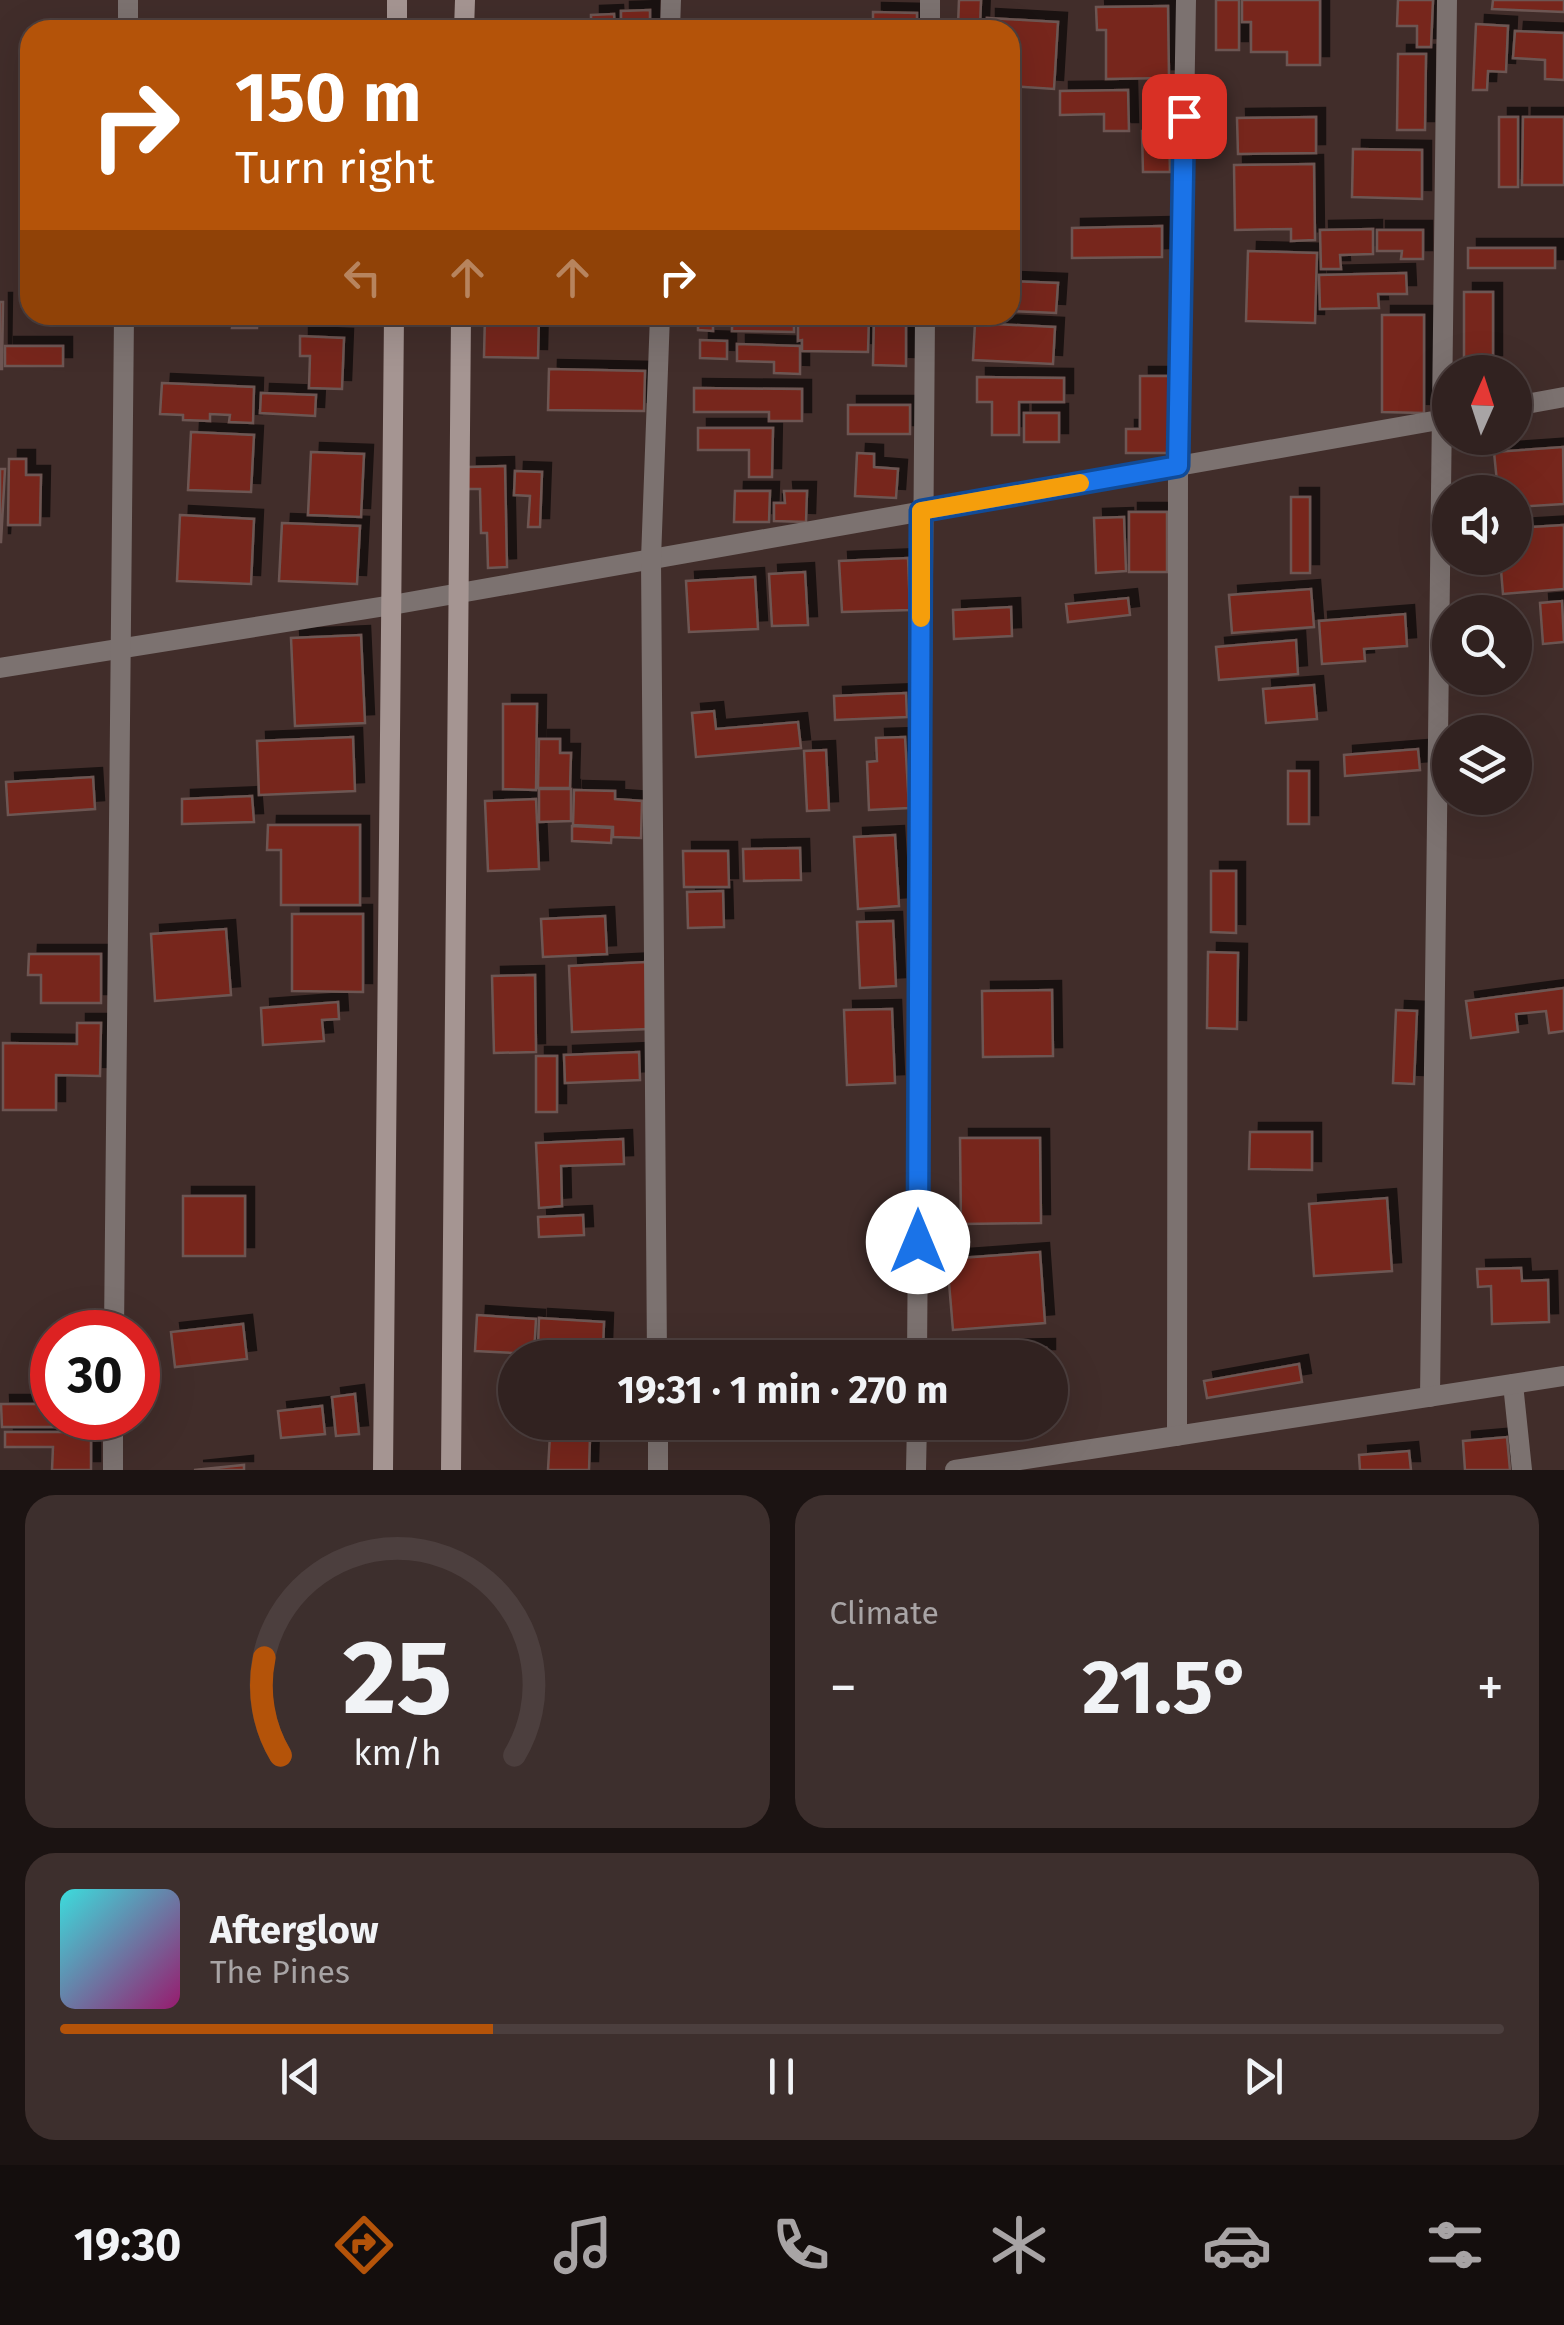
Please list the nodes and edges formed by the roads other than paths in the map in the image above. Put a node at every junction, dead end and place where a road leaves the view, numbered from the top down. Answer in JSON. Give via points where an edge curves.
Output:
{"nodes":[{"id":1,"x":1186,"y":0,"type":"edge"},
{"id":2,"x":1446,"y":0,"type":"edge"},
{"id":3,"x":124,"y":325,"type":"edge"},
{"id":4,"x":394,"y":325,"type":"edge"},
{"id":5,"x":461,"y":325,"type":"edge"},
{"id":6,"x":660,"y":325,"type":"edge"},
{"id":7,"x":924,"y":325,"type":"edge"},
{"id":8,"x":1445,"y":355,"type":"edge"},
{"id":9,"x":1564,"y":398,"type":"edge"},
{"id":10,"x":1532,"y":403,"type":"edge"},
{"id":11,"x":1432,"y":420,"type":"edge"},
{"id":12,"x":1444,"y":455,"type":"edge"},
{"id":13,"x":1178,"y":466,"type":"junction"},
{"id":14,"x":921,"y":511,"type":"junction"},
{"id":15,"x":651,"y":559,"type":"junction"},
{"id":16,"x":460,"y":593,"type":"junction"},
{"id":17,"x":392,"y":605,"type":"junction"},
{"id":18,"x":120,"y":649,"type":"junction"},
{"id":19,"x":0,"y":668,"type":"edge"},
{"id":20,"x":114,"y":1310,"type":"edge"},
{"id":21,"x":658,"y":1340,"type":"edge"},
{"id":22,"x":917,"y":1340,"type":"edge"},
{"id":23,"x":1564,"y":1376,"type":"edge"},
{"id":24,"x":1513,"y":1384,"type":"junction"},
{"id":25,"x":1430,"y":1396,"type":"junction"},
{"id":26,"x":1177,"y":1436,"type":"junction"},
{"id":27,"x":114,"y":1440,"type":"edge"},
{"id":28,"x":658,"y":1440,"type":"edge"},
{"id":29,"x":916,"y":1440,"type":"edge"},
{"id":30,"x":113,"y":1470,"type":"edge"},
{"id":31,"x":383,"y":1470,"type":"edge"},
{"id":32,"x":451,"y":1470,"type":"edge"},
{"id":33,"x":658,"y":1470,"type":"edge"},
{"id":34,"x":916,"y":1470,"type":"edge"},
{"id":35,"x":955,"y":1470,"type":"edge"},
{"id":36,"x":1522,"y":1470,"type":"edge"}],
"edges":[{"from":1,"to":13,"type":"street"},
{"from":2,"to":8,"type":"street"},
{"from":3,"to":18,"type":"street"},
{"from":4,"to":17,"type":"main road"},
{"from":5,"to":16,"type":"main road"},
{"from":6,"to":15,"type":"street"},
{"from":7,"to":14,"type":"street"},
{"from":9,"to":10,"type":"street"},
{"from":11,"to":13,"type":"street"},
{"from":12,"to":25,"type":"street"},
{"from":13,"to":14,"type":"street"},
{"from":13,"to":26,"type":"street"},
{"from":14,"to":15,"type":"street"},
{"from":14,"to":22,"type":"street"},
{"from":15,"to":16,"type":"street"},
{"from":15,"to":21,"type":"street"},
{"from":16,"to":17,"type":"street"},
{"from":16,"to":32,"type":"main road"},
{"from":17,"to":18,"type":"street"},
{"from":17,"to":31,"type":"main road"},
{"from":18,"to":19,"type":"street"},
{"from":18,"to":20,"type":"street"},
{"from":23,"to":24,"type":"street"},
{"from":24,"to":25,"type":"street"},
{"from":24,"to":36,"type":"street"},
{"from":25,"to":26,"type":"street"},
{"from":26,"to":35,"type":"street"},
{"from":27,"to":30,"type":"street"},
{"from":28,"to":33,"type":"street"},
{"from":29,"to":34,"type":"street"}]}
